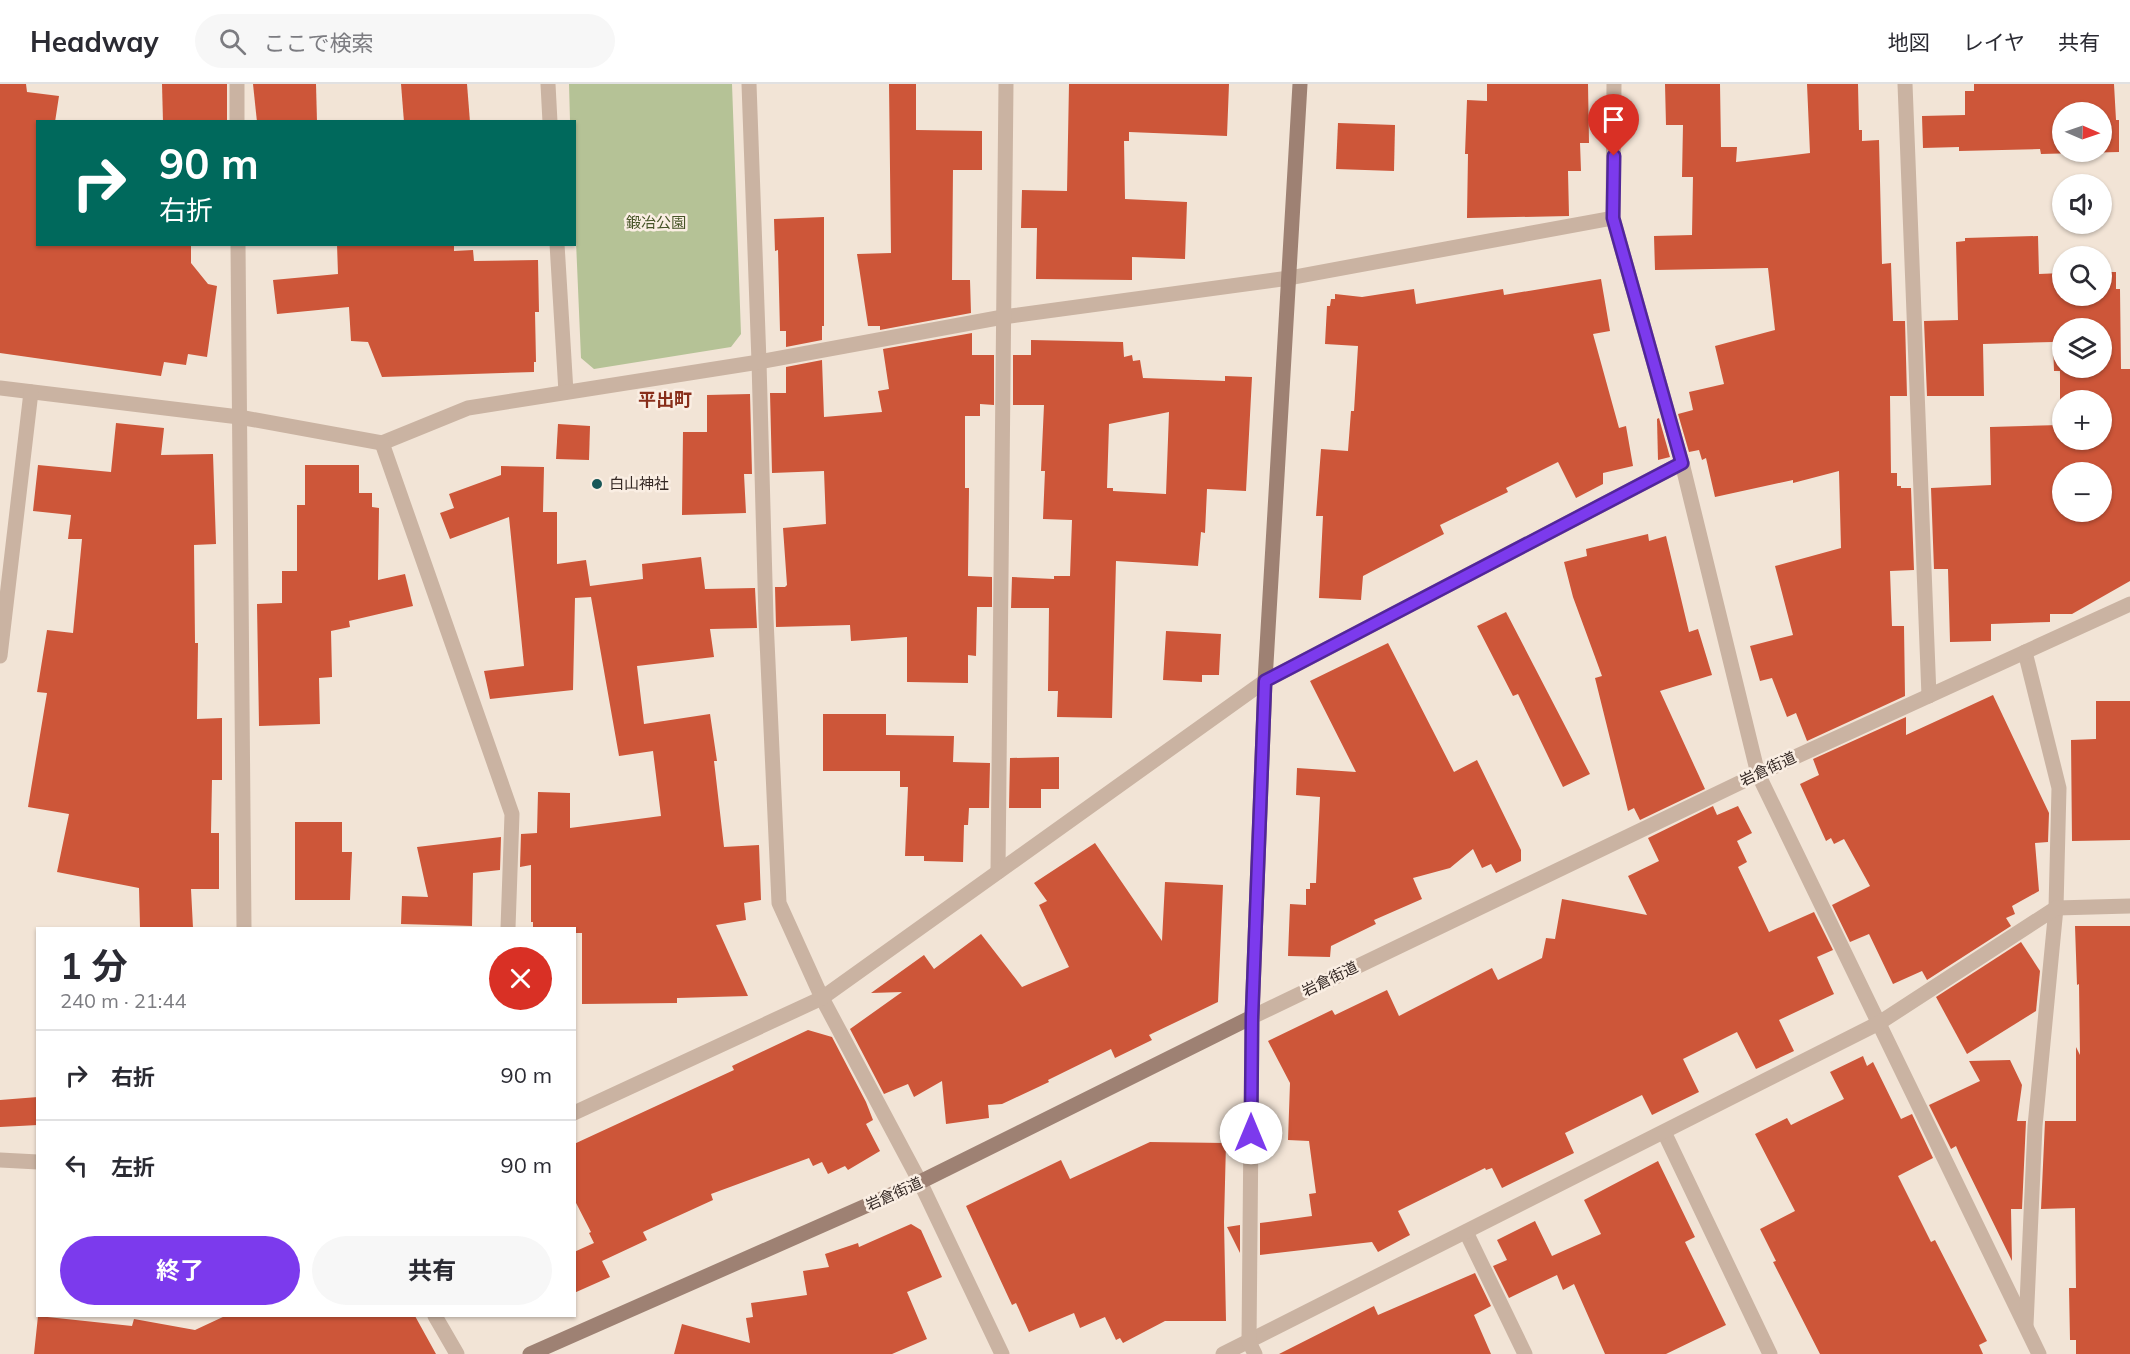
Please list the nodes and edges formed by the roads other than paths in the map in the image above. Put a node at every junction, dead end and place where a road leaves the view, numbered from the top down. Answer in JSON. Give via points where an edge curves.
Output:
{"nodes":[{"id":1,"x":237,"y":84,"type":"edge"},
{"id":2,"x":548,"y":84,"type":"edge"},
{"id":3,"x":749,"y":84,"type":"edge"},
{"id":4,"x":1006,"y":84,"type":"edge"},
{"id":5,"x":1300,"y":84,"type":"edge"},
{"id":6,"x":1614,"y":84,"type":"edge"},
{"id":7,"x":1905,"y":84,"type":"edge"},
{"id":8,"x":237,"y":120,"type":"edge"},
{"id":9,"x":550,"y":120,"type":"edge"},
{"id":10,"x":1613,"y":218,"type":"junction"},
{"id":11,"x":238,"y":246,"type":"edge"},
{"id":12,"x":557,"y":246,"type":"edge"},
{"id":13,"x":1289,"y":278,"type":"junction"},
{"id":14,"x":1003,"y":317,"type":"junction"},
{"id":15,"x":759,"y":362,"type":"junction"},
{"id":16,"x":0,"y":388,"type":"edge"},
{"id":17,"x":31,"y":392,"type":"junction"},
{"id":18,"x":566,"y":392,"type":"junction"},
{"id":19,"x":239,"y":417,"type":"junction"},
{"id":20,"x":382,"y":443,"type":"junction"},
{"id":21,"x":1682,"y":463,"type":"junction"},
{"id":22,"x":2130,"y":604,"type":"edge"},
{"id":23,"x":2025,"y":652,"type":"junction"},
{"id":24,"x":0,"y":656,"type":"edge"},
{"id":25,"x":1265,"y":681,"type":"junction"},
{"id":26,"x":1929,"y":696,"type":"junction"},
{"id":27,"x":1758,"y":774,"type":"junction"},
{"id":28,"x":998,"y":872,"type":"junction"},
{"id":29,"x":2130,"y":906,"type":"edge"},
{"id":30,"x":2056,"y":908,"type":"junction"},
{"id":31,"x":244,"y":927,"type":"edge"},
{"id":32,"x":508,"y":927,"type":"edge"},
{"id":33,"x":822,"y":998,"type":"junction"},
{"id":34,"x":1252,"y":1017,"type":"junction"},
{"id":35,"x":1879,"y":1023,"type":"junction"},
{"id":36,"x":576,"y":1112,"type":"edge"},
{"id":37,"x":1664,"y":1132,"type":"junction"},
{"id":38,"x":0,"y":1160,"type":"edge"},
{"id":39,"x":36,"y":1162,"type":"edge"},
{"id":40,"x":920,"y":1182,"type":"junction"},
{"id":41,"x":1466,"y":1232,"type":"junction"},
{"id":42,"x":436,"y":1317,"type":"edge"},
{"id":43,"x":2026,"y":1327,"type":"junction"},
{"id":44,"x":1252,"y":1348,"type":"edge"},
{"id":45,"x":457,"y":1354,"type":"edge"},
{"id":46,"x":530,"y":1354,"type":"edge"},
{"id":47,"x":1002,"y":1354,"type":"edge"},
{"id":48,"x":1223,"y":1354,"type":"edge"},
{"id":49,"x":1525,"y":1354,"type":"edge"},
{"id":50,"x":1770,"y":1354,"type":"edge"},
{"id":51,"x":2039,"y":1354,"type":"edge"}],
"edges":[{"from":1,"to":8,"type":"street"},
{"from":2,"to":9,"type":"street"},
{"from":3,"to":15,"type":"street"},
{"from":4,"to":14,"type":"street"},
{"from":5,"to":13,"type":"street"},
{"from":6,"to":10,"type":"street"},
{"from":7,"to":26,"type":"street"},
{"from":10,"to":13,"type":"street"},
{"from":10,"to":21,"type":"street"},
{"from":11,"to":19,"type":"street"},
{"from":12,"to":18,"type":"street"},
{"from":13,"to":14,"type":"street"},
{"from":13,"to":25,"type":"street"},
{"from":14,"to":15,"type":"street"},
{"from":14,"to":28,"type":"street"},
{"from":15,"to":18,"type":"street"},
{"from":15,"to":33,"type":"street","via":[[779,903]]},
{"from":16,"to":17,"type":"street"},
{"from":17,"to":19,"type":"street"},
{"from":17,"to":24,"type":"street"},
{"from":18,"to":20,"type":"street","via":[[468,408]]},
{"from":19,"to":20,"type":"street"},
{"from":19,"to":31,"type":"street"},
{"from":20,"to":32,"type":"street","via":[[512,814]]},
{"from":21,"to":25,"type":"street"},
{"from":21,"to":27,"type":"street"},
{"from":22,"to":23,"type":"street","name":"岩倉街道"},
{"from":23,"to":26,"type":"street","name":"岩倉街道"},
{"from":23,"to":30,"type":"street","via":[[2059,788]]},
{"from":25,"to":28,"type":"street"},
{"from":25,"to":34,"type":"street"},
{"from":26,"to":27,"type":"street","name":"岩倉街道"},
{"from":27,"to":34,"type":"street","name":"岩倉街道"},
{"from":27,"to":35,"type":"street"},
{"from":28,"to":33,"type":"street"},
{"from":29,"to":30,"type":"street"},
{"from":30,"to":35,"type":"street"},
{"from":30,"to":43,"type":"street","via":[[2035,1126]]},
{"from":33,"to":36,"type":"street"},
{"from":33,"to":40,"type":"street"},
{"from":34,"to":40,"type":"street","name":"岩倉街道"},
{"from":34,"to":44,"type":"street"},
{"from":35,"to":37,"type":"street"},
{"from":35,"to":43,"type":"street"},
{"from":37,"to":41,"type":"street"},
{"from":37,"to":50,"type":"street"},
{"from":38,"to":39,"type":"street"},
{"from":40,"to":46,"type":"street","name":"岩倉街道"},
{"from":40,"to":47,"type":"street"},
{"from":41,"to":44,"type":"street"},
{"from":41,"to":49,"type":"street"},
{"from":42,"to":45,"type":"street"},
{"from":43,"to":51,"type":"street"},
{"from":44,"to":48,"type":"street"}]}
